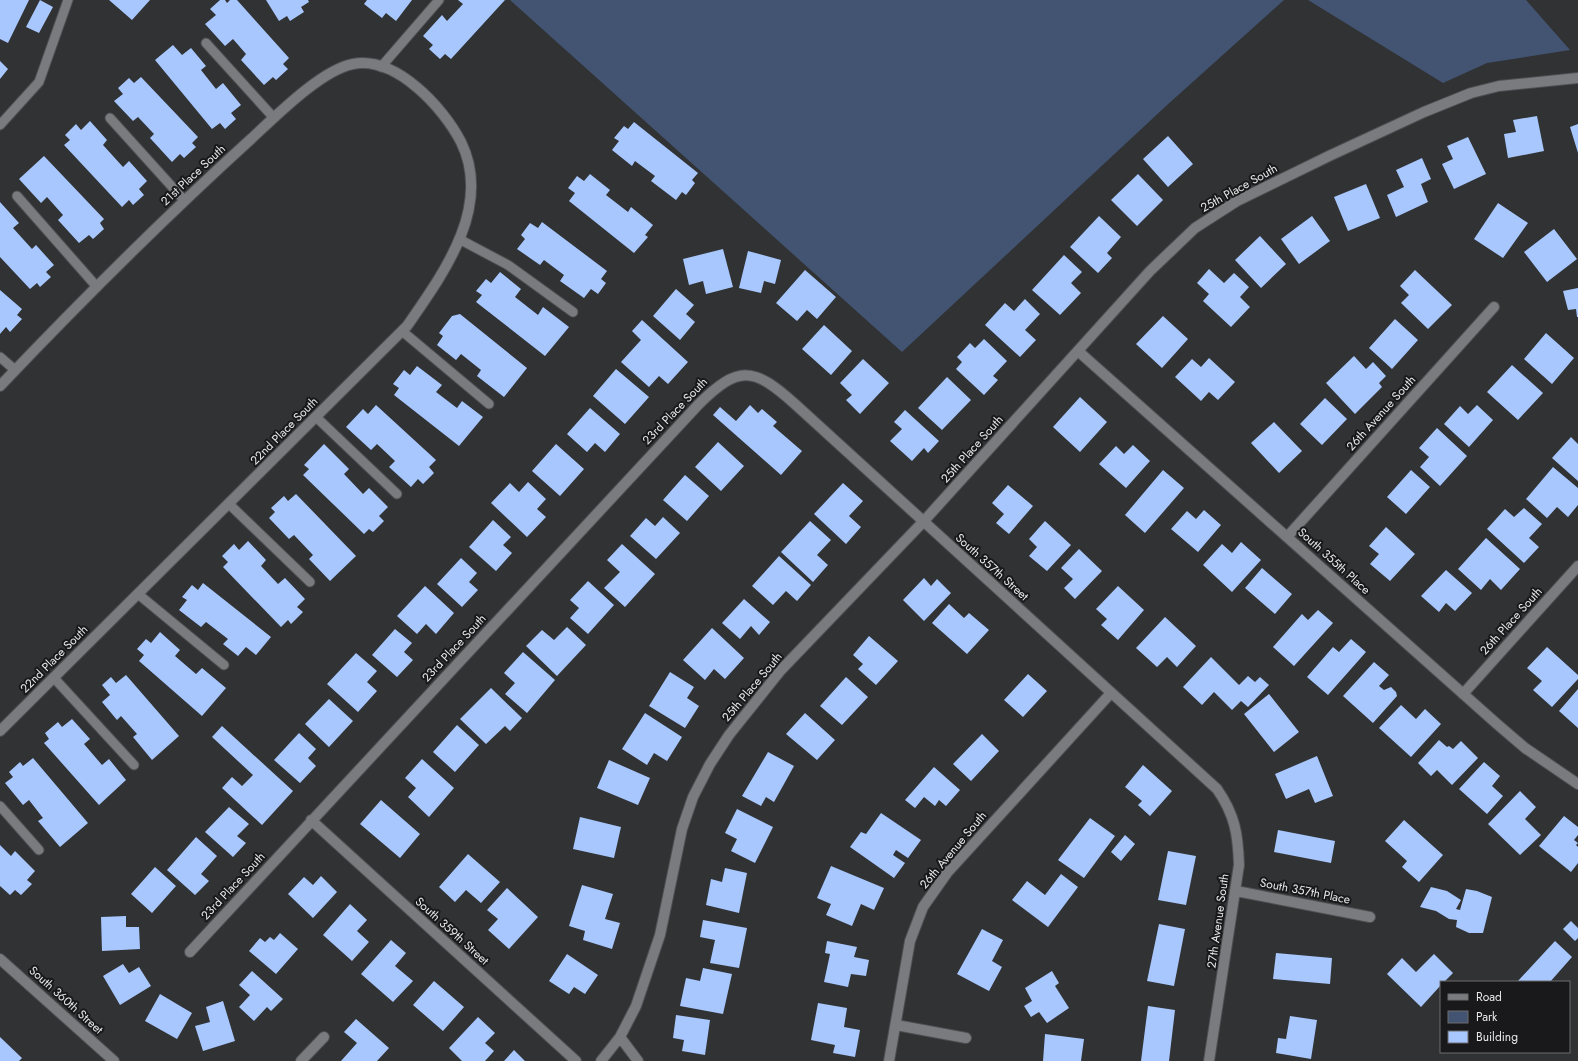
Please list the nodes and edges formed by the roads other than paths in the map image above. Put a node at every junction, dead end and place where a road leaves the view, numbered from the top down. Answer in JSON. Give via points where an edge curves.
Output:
{"nodes":[{"id":1,"x":68,"y":0,"type":"edge"},
{"id":2,"x":439,"y":0,"type":"edge"},
{"id":3,"x":206,"y":43,"type":"dead end"},
{"id":4,"x":381,"y":67,"type":"junction"},
{"id":5,"x":1578,"y":78,"type":"edge"},
{"id":6,"x":432,"y":102,"type":"joint"},
{"id":7,"x":110,"y":118,"type":"dead end"},
{"id":8,"x":274,"y":118,"type":"junction"},
{"id":9,"x":0,"y":125,"type":"edge"},
{"id":10,"x":17,"y":196,"type":"dead end"},
{"id":11,"x":184,"y":200,"type":"junction"},
{"id":12,"x":459,"y":239,"type":"junction"},
{"id":13,"x":97,"y":287,"type":"junction"},
{"id":14,"x":1494,"y":307,"type":"dead end"},
{"id":15,"x":573,"y":312,"type":"dead end"},
{"id":16,"x":402,"y":331,"type":"junction"},
{"id":17,"x":1078,"y":351,"type":"junction"},
{"id":18,"x":0,"y":357,"type":"edge"},
{"id":19,"x":15,"y":370,"type":"junction"},
{"id":20,"x":744,"y":375,"type":"joint"},
{"id":21,"x":0,"y":386,"type":"edge"},
{"id":22,"x":489,"y":404,"type":"dead end"},
{"id":23,"x":316,"y":417,"type":"junction"},
{"id":24,"x":397,"y":494,"type":"dead end"},
{"id":25,"x":229,"y":504,"type":"junction"},
{"id":26,"x":923,"y":522,"type":"junction"},
{"id":27,"x":1287,"y":537,"type":"junction"},
{"id":28,"x":1578,"y":566,"type":"edge"},
{"id":29,"x":310,"y":582,"type":"dead end"},
{"id":30,"x":138,"y":594,"type":"junction"},
{"id":31,"x":224,"y":665,"type":"dead end"},
{"id":32,"x":54,"y":678,"type":"junction"},
{"id":33,"x":1111,"y":693,"type":"junction"},
{"id":34,"x":1463,"y":694,"type":"junction"},
{"id":35,"x":0,"y":731,"type":"edge"},
{"id":36,"x":134,"y":765,"type":"dead end"},
{"id":37,"x":1578,"y":784,"type":"edge"},
{"id":38,"x":1217,"y":789,"type":"joint"},
{"id":39,"x":0,"y":806,"type":"edge"},
{"id":40,"x":311,"y":820,"type":"junction"},
{"id":41,"x":39,"y":850,"type":"dead end"},
{"id":42,"x":1236,"y":892,"type":"junction"},
{"id":43,"x":1370,"y":917,"type":"dead end"},
{"id":44,"x":190,"y":952,"type":"dead end"},
{"id":45,"x":0,"y":959,"type":"edge"},
{"id":46,"x":896,"y":1025,"type":"junction"},
{"id":47,"x":324,"y":1037,"type":"dead end"},
{"id":48,"x":620,"y":1037,"type":"junction"},
{"id":49,"x":966,"y":1038,"type":"dead end"},
{"id":50,"x":114,"y":1061,"type":"edge"},
{"id":51,"x":301,"y":1061,"type":"edge"},
{"id":52,"x":576,"y":1061,"type":"edge"},
{"id":53,"x":601,"y":1061,"type":"edge"},
{"id":54,"x":638,"y":1061,"type":"edge"},
{"id":55,"x":889,"y":1061,"type":"edge"},
{"id":56,"x":1209,"y":1061,"type":"edge"}],
"edges":[{"from":1,"to":9,"type":"lane","via":[[39,82]]},
{"from":2,"to":4,"type":"lane"},
{"from":3,"to":8,"type":"lane"},
{"from":4,"to":6,"type":"street","name":"21st Place South","via":[[399,74]]},
{"from":4,"to":8,"type":"street","name":"21st Place South","via":[[355,64],[341,67],[300,94]]},
{"from":5,"to":17,"type":"street","name":"25th Place South","via":[[1499,86],[1471,93],[1390,127],[1237,201],[1195,228],[1150,271]]},
{"from":6,"to":12,"type":"street","name":"22nd Place South","via":[[453,126],[469,167],[472,186],[470,209]]},
{"from":7,"to":11,"type":"lane"},
{"from":8,"to":11,"type":"street","name":"21st Place South"},
{"from":10,"to":13,"type":"lane"},
{"from":11,"to":13,"type":"street","name":"21st Place South"},
{"from":12,"to":15,"type":"lane","via":[[508,264]]},
{"from":12,"to":16,"type":"street","name":"22nd Place South","via":[[430,292]]},
{"from":13,"to":19,"type":"street","name":"21st Place South"},
{"from":14,"to":27,"type":"street","name":"26th Avenue South"},
{"from":16,"to":22,"type":"lane"},
{"from":16,"to":23,"type":"street","name":"22nd Place South"},
{"from":17,"to":26,"type":"street","name":"25th Place South"},
{"from":17,"to":27,"type":"street","name":"South 355th Place"},
{"from":18,"to":19,"type":"lane"},
{"from":19,"to":21,"type":"street","name":"21st Place South"},
{"from":20,"to":26,"type":"street","name":"South 357th Street","via":[[762,379],[780,390]]},
{"from":20,"to":40,"type":"street","name":"23rd Place South","via":[[721,383],[698,405]]},
{"from":23,"to":24,"type":"lane"},
{"from":23,"to":25,"type":"street","name":"22nd Place South"},
{"from":25,"to":29,"type":"lane"},
{"from":25,"to":30,"type":"street","name":"22nd Place South"},
{"from":26,"to":33,"type":"street","name":"South 357th Street"},
{"from":26,"to":48,"type":"street","name":"25th Place South","via":[[781,670],[746,712],[710,764],[693,797],[682,829],[660,935],[636,1006]]},
{"from":27,"to":34,"type":"street","name":"South 355th Place"},
{"from":28,"to":34,"type":"street","name":"26th Place South"},
{"from":30,"to":31,"type":"lane"},
{"from":30,"to":32,"type":"street","name":"22nd Place South"},
{"from":32,"to":35,"type":"street","name":"22nd Place South"},
{"from":32,"to":36,"type":"lane"},
{"from":33,"to":38,"type":"street","name":"South 357th Street"},
{"from":33,"to":46,"type":"street","name":"26th Avenue South","via":[[933,891],[923,907],[910,941]]},
{"from":34,"to":37,"type":"street","name":"South 355th Place","via":[[1525,748]]},
{"from":38,"to":42,"type":"street","name":"27th Avenue South","via":[[1228,805],[1236,828]]},
{"from":39,"to":41,"type":"lane"},
{"from":40,"to":44,"type":"street","name":"23rd Place South"},
{"from":40,"to":52,"type":"street","name":"South 359th Street"},
{"from":42,"to":43,"type":"street","name":"South 357th Place"},
{"from":42,"to":56,"type":"street","name":"27th Avenue South"},
{"from":45,"to":50,"type":"street","name":"South 360th Street"},
{"from":46,"to":49,"type":"street"},
{"from":46,"to":55,"type":"street","name":"26th Avenue South"},
{"from":47,"to":51,"type":"street"},
{"from":48,"to":53,"type":"street","name":"25th Place South"},
{"from":48,"to":54,"type":"street"}]}
